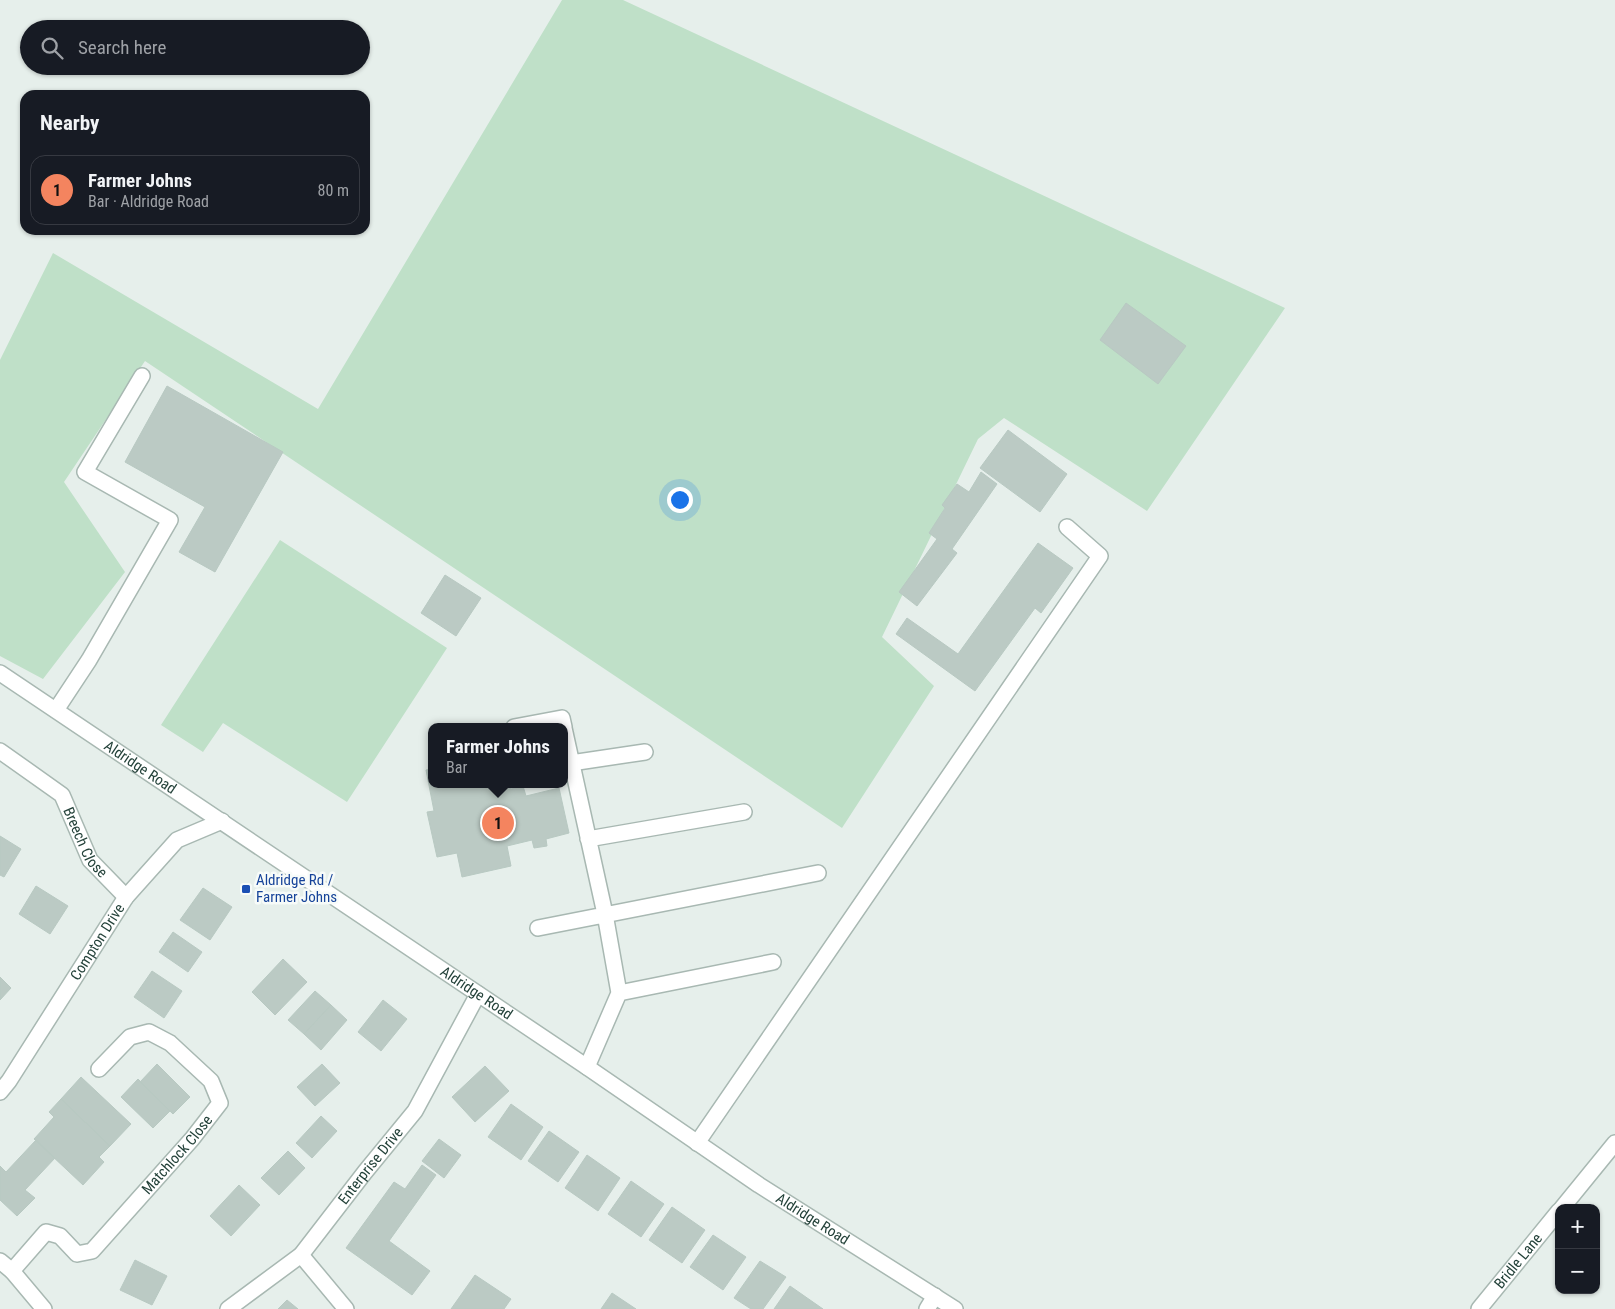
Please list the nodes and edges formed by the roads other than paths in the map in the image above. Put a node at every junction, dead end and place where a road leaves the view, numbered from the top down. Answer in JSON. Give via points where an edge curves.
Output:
{"nodes":[{"id":1,"x":142,"y":376,"type":"dead end"},
{"id":2,"x":1067,"y":527,"type":"dead end"},
{"id":3,"x":0,"y":673,"type":"edge"},
{"id":4,"x":56,"y":710,"type":"junction"},
{"id":5,"x":535,"y":723,"type":"edge"},
{"id":6,"x":563,"y":723,"type":"edge"},
{"id":7,"x":568,"y":748,"type":"edge"},
{"id":8,"x":0,"y":751,"type":"edge"},
{"id":9,"x":645,"y":752,"type":"dead end"},
{"id":10,"x":571,"y":763,"type":"junction"},
{"id":11,"x":744,"y":812,"type":"dead end"},
{"id":12,"x":222,"y":821,"type":"junction"},
{"id":13,"x":588,"y":839,"type":"junction"},
{"id":14,"x":818,"y":873,"type":"dead end"},
{"id":15,"x":126,"y":897,"type":"junction"},
{"id":16,"x":605,"y":914,"type":"junction"},
{"id":17,"x":538,"y":928,"type":"dead end"},
{"id":18,"x":773,"y":962,"type":"dead end"},
{"id":19,"x":618,"y":993,"type":"junction"},
{"id":20,"x":478,"y":994,"type":"junction"},
{"id":21,"x":587,"y":1067,"type":"junction"},
{"id":22,"x":99,"y":1069,"type":"dead end"},
{"id":23,"x":0,"y":1092,"type":"edge"},
{"id":24,"x":697,"y":1143,"type":"junction"},
{"id":25,"x":1615,"y":1143,"type":"edge"},
{"id":26,"x":1565,"y":1204,"type":"edge"},
{"id":27,"x":1555,"y":1216,"type":"edge"},
{"id":28,"x":301,"y":1255,"type":"junction"},
{"id":29,"x":0,"y":1261,"type":"edge"},
{"id":30,"x":12,"y":1271,"type":"junction"},
{"id":31,"x":935,"y":1296,"type":"junction"},
{"id":32,"x":44,"y":1309,"type":"edge"},
{"id":33,"x":228,"y":1309,"type":"edge"},
{"id":34,"x":346,"y":1309,"type":"edge"},
{"id":35,"x":927,"y":1309,"type":"edge"},
{"id":36,"x":955,"y":1309,"type":"edge"},
{"id":37,"x":1479,"y":1309,"type":"edge"}],
"edges":[{"from":1,"to":4,"type":"street","via":[[85,472],[170,520],[89,660]]},
{"from":2,"to":24,"type":"street","via":[[1100,556]]},
{"from":3,"to":4,"type":"street","name":"Aldridge Road"},
{"from":4,"to":12,"type":"street","name":"Aldridge Road"},
{"from":5,"to":6,"type":"street","via":[[562,718]]},
{"from":7,"to":10,"type":"street"},
{"from":8,"to":15,"type":"street","name":"Breech Close","via":[[62,795],[90,860]]},
{"from":9,"to":10,"type":"street"},
{"from":10,"to":13,"type":"street"},
{"from":11,"to":13,"type":"street"},
{"from":12,"to":15,"type":"street","name":"Compton Drive","via":[[177,840]]},
{"from":12,"to":20,"type":"street","name":"Aldridge Road"},
{"from":13,"to":16,"type":"street"},
{"from":14,"to":16,"type":"street"},
{"from":15,"to":23,"type":"street","name":"Compton Drive"},
{"from":16,"to":17,"type":"street"},
{"from":16,"to":19,"type":"street"},
{"from":18,"to":19,"type":"street"},
{"from":19,"to":21,"type":"street"},
{"from":20,"to":21,"type":"street","name":"Aldridge Road"},
{"from":20,"to":28,"type":"street","name":"Enterprise Drive","via":[[415,1111]]},
{"from":21,"to":24,"type":"street","name":"Aldridge Road"},
{"from":22,"to":30,"type":"street","name":"Matchlock Close","via":[[130,1037],[149,1032],[170,1043],[211,1081],[220,1104],[92,1251],[77,1254],[60,1236],[46,1232]]},
{"from":24,"to":31,"type":"street","name":"Aldridge Road"},
{"from":25,"to":26,"type":"street"},
{"from":27,"to":37,"type":"street","name":"Bridle Lane"},
{"from":28,"to":33,"type":"street","name":"Enterprise Drive"},
{"from":28,"to":34,"type":"street"},
{"from":29,"to":30,"type":"street"},
{"from":30,"to":32,"type":"street"},
{"from":31,"to":35,"type":"street"},
{"from":31,"to":36,"type":"street","name":"Aldridge Road"}]}
